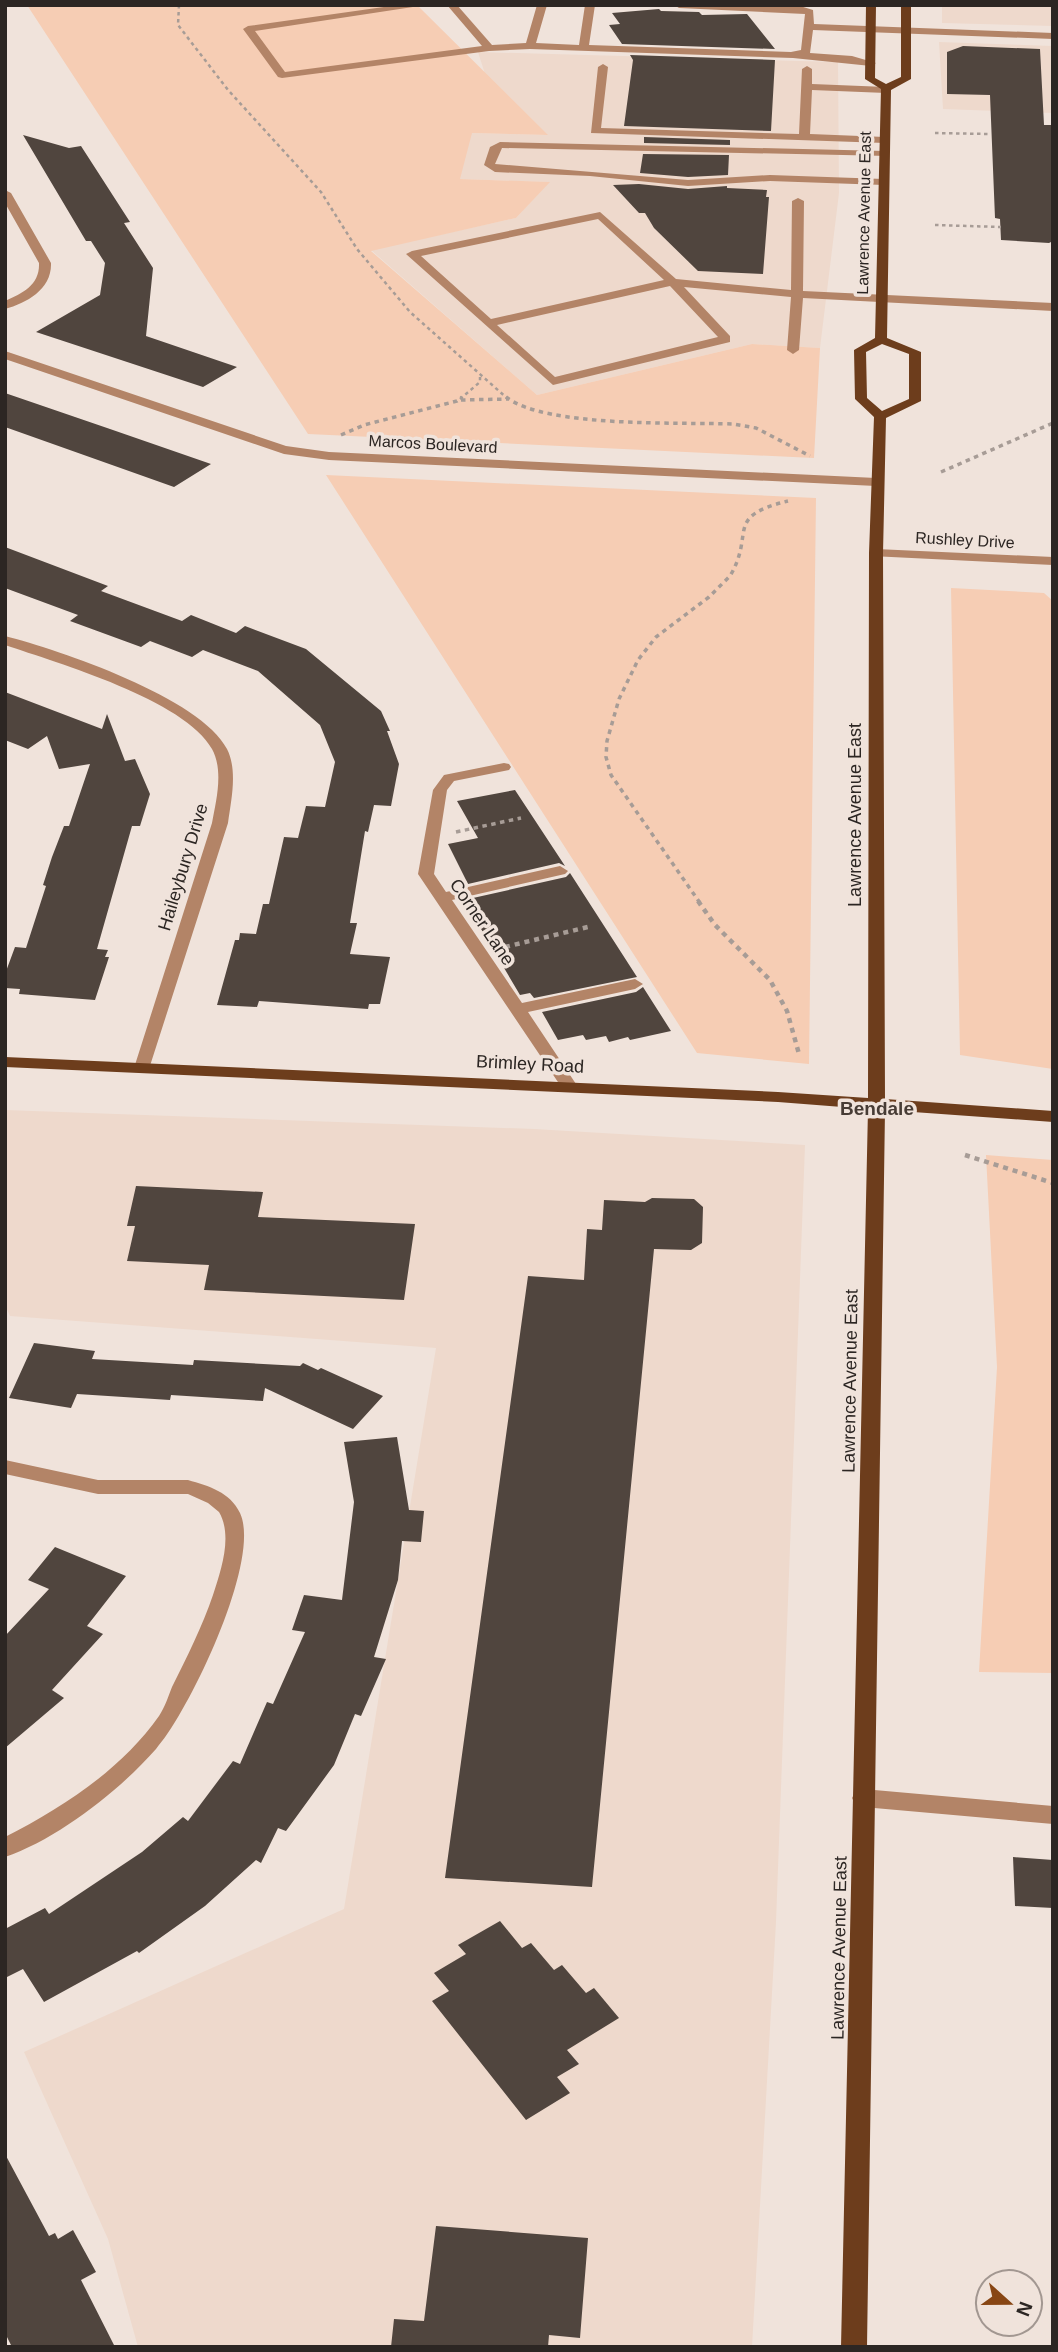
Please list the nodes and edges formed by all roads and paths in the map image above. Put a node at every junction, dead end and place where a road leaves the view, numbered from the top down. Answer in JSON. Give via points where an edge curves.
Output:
{"nodes":[{"id":1,"x":421,"y":5,"type":"edge"},
{"id":2,"x":452,"y":5,"type":"edge"},
{"id":3,"x":542,"y":5,"type":"edge"},
{"id":4,"x":590,"y":5,"type":"edge"},
{"id":5,"x":679,"y":5,"type":"edge"},
{"id":6,"x":871,"y":5,"type":"edge"},
{"id":7,"x":906,"y":5,"type":"edge"},
{"id":8,"x":809,"y":27,"type":"junction"},
{"id":9,"x":870,"y":30,"type":"junction"},
{"id":10,"x":904,"y":31,"type":"junction"},
{"id":11,"x":1053,"y":36,"type":"edge"},
{"id":12,"x":530,"y":46,"type":"junction"},
{"id":13,"x":489,"y":48,"type":"junction"},
{"id":14,"x":586,"y":48,"type":"junction"},
{"id":15,"x":792,"y":55,"type":"junction"},
{"id":16,"x":871,"y":63,"type":"junction"},
{"id":17,"x":603,"y":67,"type":"dead end"},
{"id":18,"x":807,"y":69,"type":"dead end"},
{"id":19,"x":807,"y":88,"type":"junction"},
{"id":20,"x":886,"y":89,"type":"junction"},
{"id":21,"x":935,"y":133,"type":"dead end"},
{"id":22,"x":989,"y":134,"type":"dead end"},
{"id":23,"x":804,"y":137,"type":"junction"},
{"id":24,"x":885,"y":140,"type":"junction"},
{"id":25,"x":653,"y":147,"type":"junction"},
{"id":26,"x":885,"y":155,"type":"junction"},
{"id":27,"x":652,"y":180,"type":"junction"},
{"id":28,"x":884,"y":182,"type":"junction"},
{"id":29,"x":5,"y":193,"type":"edge"},
{"id":30,"x":798,"y":201,"type":"dead end"},
{"id":31,"x":935,"y":225,"type":"dead end"},
{"id":32,"x":1001,"y":227,"type":"dead end"},
{"id":33,"x":673,"y":282,"type":"junction"},
{"id":34,"x":797,"y":294,"type":"junction"},
{"id":35,"x":881,"y":298,"type":"junction"},
{"id":36,"x":5,"y":306,"type":"edge"},
{"id":37,"x":1053,"y":307,"type":"edge"},
{"id":38,"x":488,"y":323,"type":"junction"},
{"id":39,"x":881,"y":340,"type":"junction"},
{"id":40,"x":793,"y":351,"type":"dead end"},
{"id":41,"x":5,"y":355,"type":"edge"},
{"id":42,"x":480,"y":376,"type":"dead end"},
{"id":43,"x":510,"y":400,"type":"dead end"},
{"id":44,"x":457,"y":401,"type":"junction"},
{"id":45,"x":880,"y":416,"type":"junction"},
{"id":46,"x":1053,"y":423,"type":"edge"},
{"id":47,"x":320,"y":455,"type":"junction"},
{"id":48,"x":941,"y":472,"type":"dead end"},
{"id":49,"x":876,"y":482,"type":"junction"},
{"id":50,"x":794,"y":500,"type":"dead end"},
{"id":51,"x":876,"y":553,"type":"junction"},
{"id":52,"x":1053,"y":561,"type":"edge"},
{"id":53,"x":5,"y":639,"type":"edge"},
{"id":54,"x":504,"y":767,"type":"dead end"},
{"id":55,"x":521,"y":818,"type":"dead end"},
{"id":56,"x":432,"y":837,"type":"junction"},
{"id":57,"x":560,"y":872,"type":"dead end"},
{"id":58,"x":442,"y":898,"type":"junction"},
{"id":59,"x":592,"y":926,"type":"dead end"},
{"id":60,"x":480,"y":953,"type":"junction"},
{"id":61,"x":635,"y":984,"type":"dead end"},
{"id":62,"x":518,"y":1009,"type":"junction"},
{"id":63,"x":799,"y":1054,"type":"dead end"},
{"id":64,"x":5,"y":1062,"type":"edge"},
{"id":65,"x":142,"y":1068,"type":"junction"},
{"id":66,"x":570,"y":1087,"type":"junction"},
{"id":67,"x":877,"y":1104,"type":"junction"},
{"id":68,"x":1053,"y":1117,"type":"edge"},
{"id":69,"x":965,"y":1155,"type":"dead end"},
{"id":70,"x":1053,"y":1183,"type":"edge"},
{"id":71,"x":5,"y":1467,"type":"edge"},
{"id":72,"x":863,"y":1798,"type":"junction"},
{"id":73,"x":1053,"y":1815,"type":"edge"},
{"id":74,"x":5,"y":1848,"type":"edge"},
{"id":75,"x":854,"y":2347,"type":"edge"}],
"edges":[{"from":1,"to":13,"type":"street","via":[[248,29],[282,75]]},
{"from":2,"to":13,"type":"street"},
{"from":3,"to":12,"type":"street"},
{"from":4,"to":14,"type":"street"},
{"from":5,"to":8,"type":"street","via":[[800,9],[810,12]]},
{"from":6,"to":9,"type":"main road"},
{"from":7,"to":10,"type":"main road"},
{"from":8,"to":9,"type":"street"},
{"from":8,"to":15,"type":"street","via":[[806,52]]},
{"from":9,"to":10,"type":"street"},
{"from":9,"to":16,"type":"main road"},
{"from":10,"to":11,"type":"street"},
{"from":10,"to":20,"type":"main road","via":[[906,79]]},
{"from":12,"to":13,"type":"street"},
{"from":12,"to":14,"type":"street"},
{"from":14,"to":15,"type":"street"},
{"from":15,"to":16,"type":"street"},
{"from":16,"to":20,"type":"main road","via":[[870,79]]},
{"from":17,"to":23,"type":"street","via":[[595,131]]},
{"from":18,"to":19,"type":"street"},
{"from":19,"to":20,"type":"street"},
{"from":19,"to":23,"type":"street"},
{"from":20,"to":24,"type":"main road","name":"Lawrence Avenue East"},
{"from":21,"to":22,"type":"path"},
{"from":23,"to":24,"type":"street"},
{"from":24,"to":26,"type":"main road","name":"Lawrence Avenue East"},
{"from":25,"to":26,"type":"street"},
{"from":25,"to":27,"type":"street","via":[[642,150],[633,161],[637,174]]},
{"from":25,"to":27,"type":"street","via":[[629,150],[613,161],[622,172]]},
{"from":25,"to":27,"type":"street","via":[[500,145],[489,165]]},
{"from":26,"to":28,"type":"main road","name":"Lawrence Avenue East"},
{"from":27,"to":28,"type":"street"},
{"from":28,"to":35,"type":"main road","name":"Lawrence Avenue East"},
{"from":29,"to":36,"type":"street","via":[[47,272],[42,283]]},
{"from":30,"to":34,"type":"street"},
{"from":31,"to":32,"type":"path"},
{"from":33,"to":34,"type":"street"},
{"from":33,"to":38,"type":"street"},
{"from":33,"to":38,"type":"street","via":[[726,339],[553,381]]},
{"from":33,"to":38,"type":"street","via":[[600,215],[412,254]]},
{"from":34,"to":35,"type":"street"},
{"from":34,"to":40,"type":"street"},
{"from":35,"to":37,"type":"street"},
{"from":35,"to":39,"type":"main road","name":"Lawrence Avenue East"},
{"from":39,"to":45,"type":"main road","via":[[860,350],[861,399]]},
{"from":39,"to":45,"type":"main road","via":[[915,352],[917,379],[915,401]]},
{"from":41,"to":47,"type":"street","name":"Marcos Boulevard","via":[[284,450]]},
{"from":42,"to":44,"type":"path","via":[[480,382]]},
{"from":43,"to":44,"type":"path"},
{"from":44,"to":47,"type":"path","via":[[346,431]]},
{"from":45,"to":49,"type":"main road","name":"Lawrence Avenue East"},
{"from":46,"to":48,"type":"path"},
{"from":47,"to":49,"type":"street","name":"Marcos Boulevard"},
{"from":49,"to":51,"type":"main road","name":"Lawrence Avenue East"},
{"from":50,"to":63,"type":"path","via":[[751,513],[741,529],[741,557],[730,576],[640,654],[616,706],[606,754],[611,775],[715,925],[770,980],[787,1011]]},
{"from":51,"to":52,"type":"street","name":"Rushley Drive"},
{"from":51,"to":67,"type":"main road","name":"Lawrence Avenue East"},
{"from":53,"to":65,"type":"street","name":"Haileybury Drive","via":[[163,701],[196,722],[219,748],[226,782],[220,823]]},
{"from":54,"to":56,"type":"street","name":"Corner Lane","via":[[449,778],[439,790]]},
{"from":55,"to":56,"type":"path"},
{"from":56,"to":58,"type":"street","name":"Corner Lane","via":[[426,874]]},
{"from":57,"to":58,"type":"street"},
{"from":58,"to":60,"type":"street","name":"Corner Lane"},
{"from":59,"to":60,"type":"path"},
{"from":60,"to":62,"type":"street","name":"Corner Lane"},
{"from":61,"to":62,"type":"street"},
{"from":62,"to":66,"type":"street","name":"Corner Lane"},
{"from":64,"to":65,"type":"main road","name":"Brimley Road"},
{"from":65,"to":66,"type":"main road","name":"Brimley Road"},
{"from":66,"to":67,"type":"main road","name":"Brimley Road"},
{"from":67,"to":68,"type":"main road","name":"Brimley Road"},
{"from":67,"to":72,"type":"main road","name":"Lawrence Avenue East"},
{"from":69,"to":70,"type":"path"},
{"from":71,"to":74,"type":"street","via":[[98,1487],[188,1487],[213,1495],[229,1509],[236,1535],[208,1637],[166,1723],[93,1796]]},
{"from":72,"to":73,"type":"street"},
{"from":72,"to":75,"type":"main road","name":"Lawrence Avenue East"}]}
